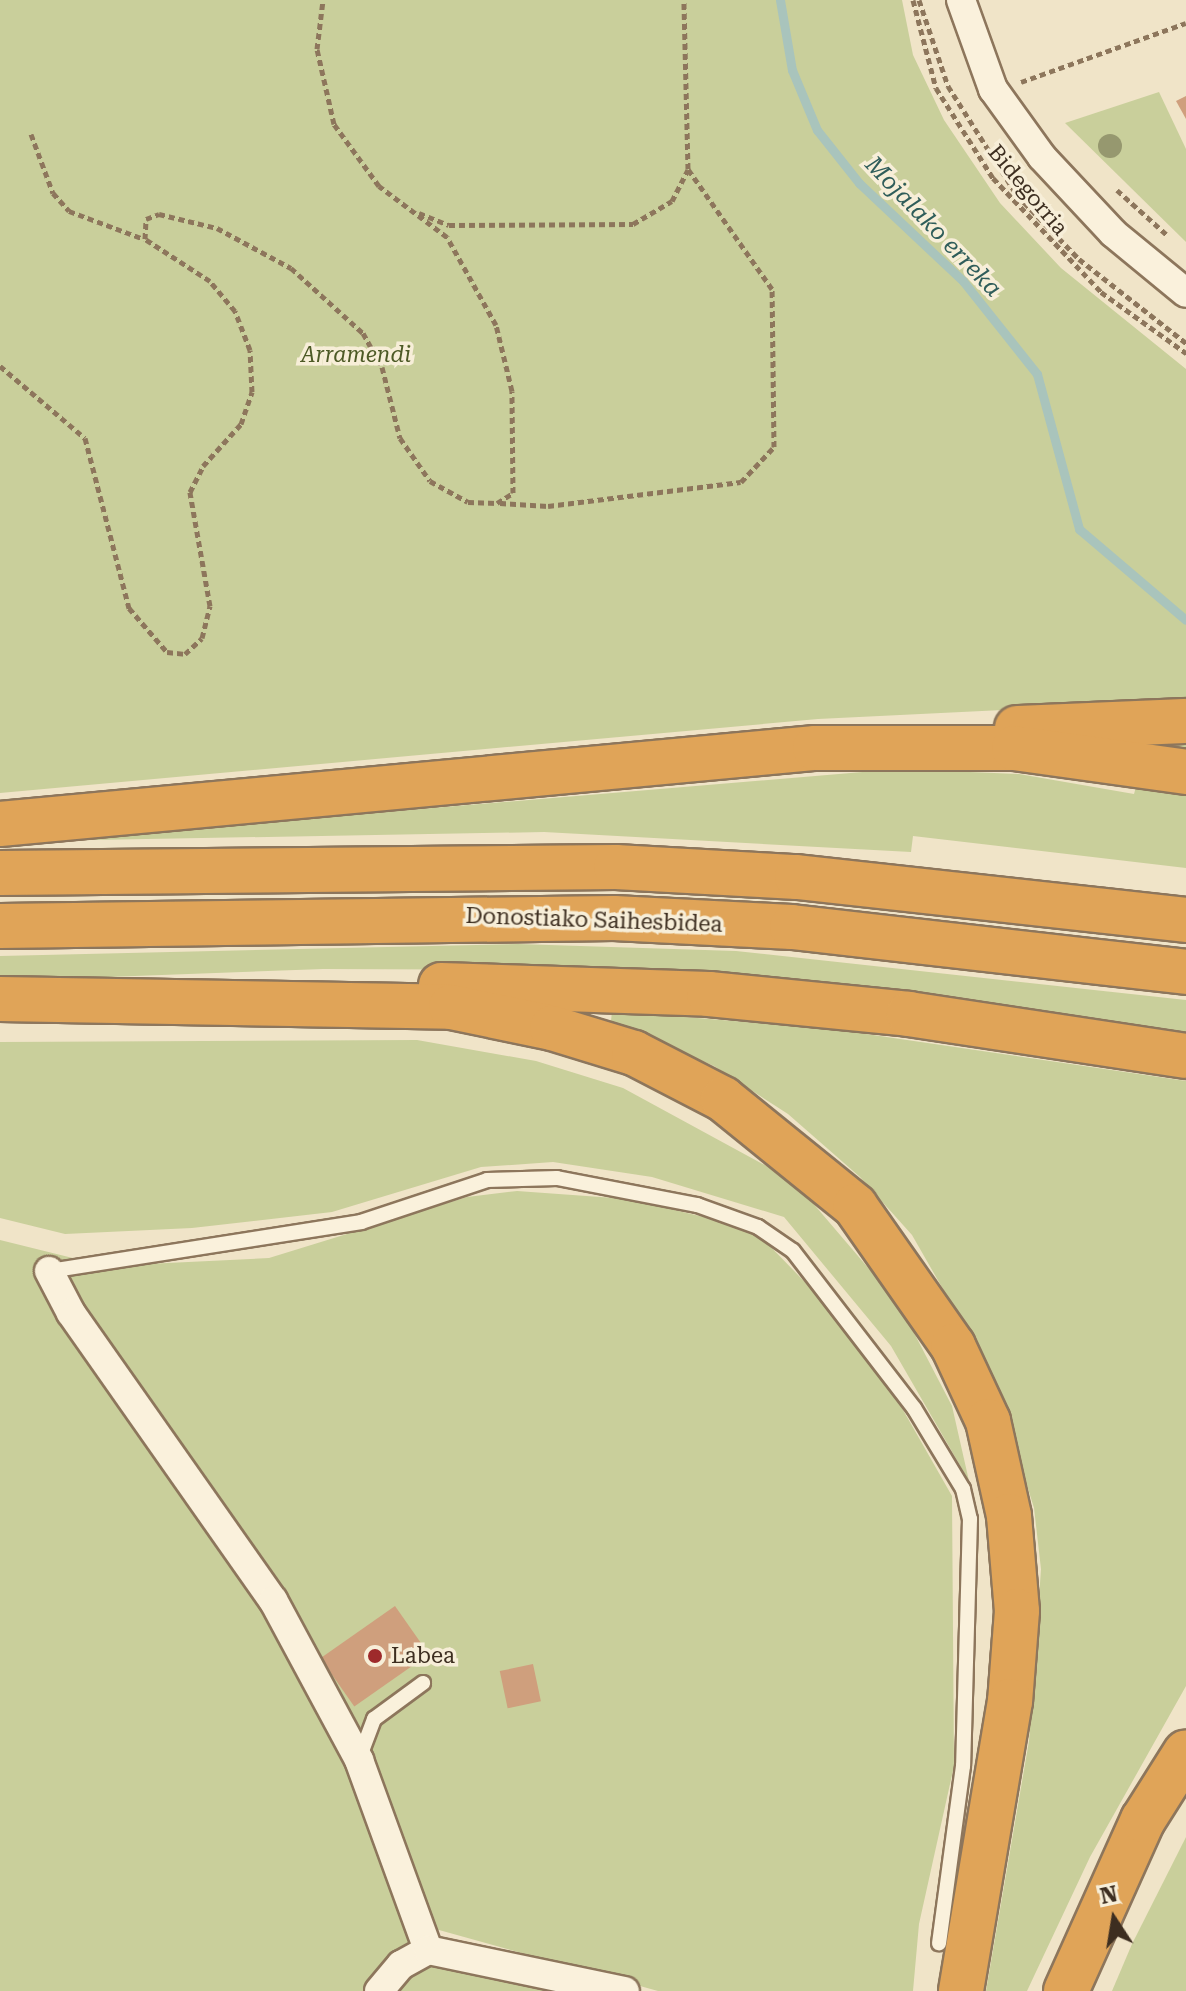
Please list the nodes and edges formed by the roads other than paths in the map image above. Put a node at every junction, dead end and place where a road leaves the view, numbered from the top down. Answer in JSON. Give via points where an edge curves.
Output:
{"nodes":[{"id":1,"x":961,"y":0,"type":"edge"},
{"id":2,"x":1186,"y":293,"type":"edge"},
{"id":3,"x":1186,"y":721,"type":"edge"},
{"id":4,"x":815,"y":748,"type":"junction"},
{"id":5,"x":1180,"y":770,"type":"edge"},
{"id":6,"x":0,"y":824,"type":"edge"},
{"id":7,"x":0,"y":873,"type":"edge"},
{"id":8,"x":1186,"y":920,"type":"edge"},
{"id":9,"x":0,"y":926,"type":"edge"},
{"id":10,"x":1186,"y":972,"type":"edge"},
{"id":11,"x":0,"y":999,"type":"edge"},
{"id":12,"x":147,"y":999,"type":"junction"},
{"id":13,"x":1186,"y":1056,"type":"edge"},
{"id":14,"x":49,"y":1271,"type":"joint"},
{"id":15,"x":423,"y":1683,"type":"dead end"},
{"id":16,"x":1186,"y":1752,"type":"edge"},
{"id":17,"x":359,"y":1760,"type":"junction"},
{"id":18,"x":939,"y":1943,"type":"dead end"},
{"id":19,"x":428,"y":1950,"type":"junction"},
{"id":20,"x":379,"y":1991,"type":"edge"},
{"id":21,"x":625,"y":1991,"type":"edge"},
{"id":22,"x":961,"y":1991,"type":"edge"},
{"id":23,"x":1066,"y":1991,"type":"edge"}],
"edges":[{"from":1,"to":2,"type":"street","via":[[993,89],[1042,157],[1113,233]]},
{"from":3,"to":4,"type":"highway","via":[[1090,721]]},
{"from":4,"to":5,"type":"highway","via":[[1014,748]]},
{"from":4,"to":6,"type":"highway"},
{"from":7,"to":8,"type":"highway","via":[[616,867],[812,878]]},
{"from":9,"to":10,"type":"highway","name":"Donostiako Saihesbidea","via":[[614,918],[792,927]]},
{"from":11,"to":12,"type":"highway"},
{"from":12,"to":13,"type":"highway","via":[[381,984],[636,990],[909,1014]]},
{"from":12,"to":22,"type":"highway","via":[[451,1007],[552,1028],[634,1053],[723,1099],[855,1206],[953,1346],[988,1421],[1009,1516],[1017,1611],[1010,1701]]},
{"from":14,"to":17,"type":"street","via":[[71,1313],[273,1600]]},
{"from":14,"to":18,"type":"lane","via":[[361,1222],[487,1180],[557,1178],[697,1205],[758,1227],[793,1251],[914,1408],[963,1489],[970,1519],[963,1766]]},
{"from":15,"to":17,"type":"lane","via":[[374,1719]]},
{"from":16,"to":23,"type":"highway","via":[[1143,1820]]},
{"from":17,"to":19,"type":"street"},
{"from":19,"to":20,"type":"street","via":[[401,1965]]},
{"from":19,"to":21,"type":"street"}]}
